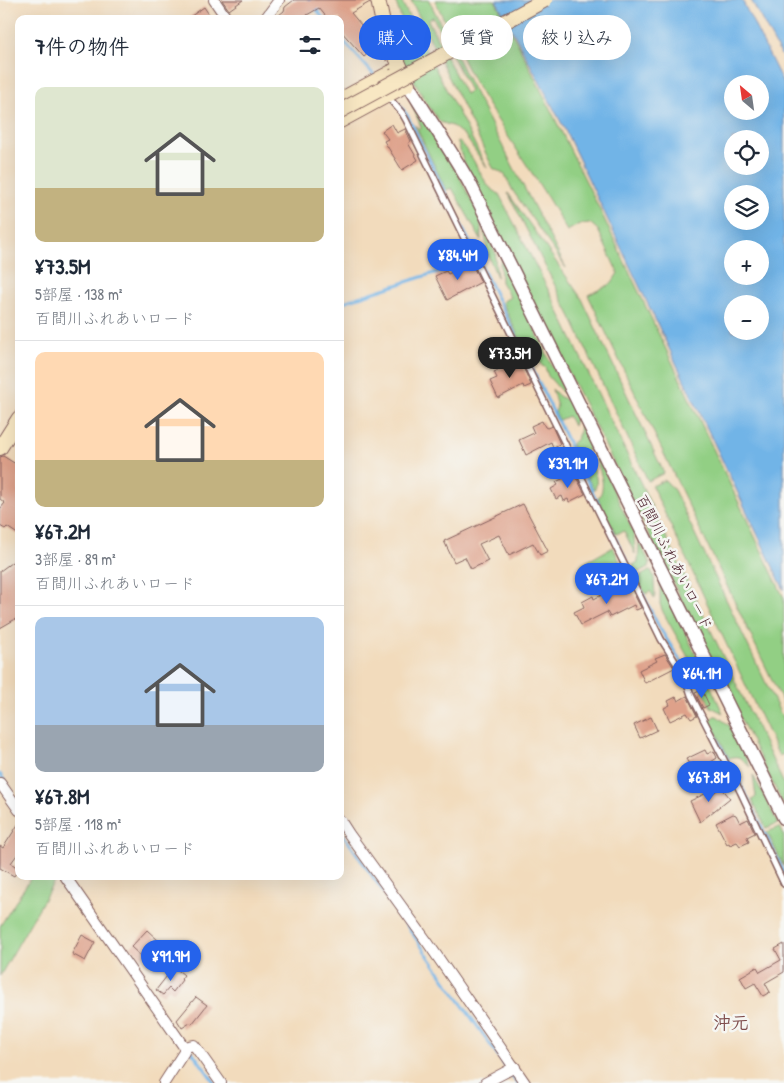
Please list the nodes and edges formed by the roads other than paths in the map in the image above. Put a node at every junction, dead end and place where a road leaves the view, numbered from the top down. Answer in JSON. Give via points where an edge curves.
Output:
{"nodes":[{"id":1,"x":214,"y":0,"type":"edge"},
{"id":2,"x":279,"y":0,"type":"edge"},
{"id":3,"x":378,"y":0,"type":"edge"},
{"id":4,"x":545,"y":0,"type":"edge"},
{"id":5,"x":224,"y":15,"type":"edge"},
{"id":6,"x":268,"y":15,"type":"edge"},
{"id":7,"x":396,"y":72,"type":"junction"},
{"id":8,"x":408,"y":84,"type":"junction"},
{"id":9,"x":386,"y":96,"type":"junction"},
{"id":10,"x":344,"y":98,"type":"edge"},
{"id":11,"x":344,"y":109,"type":"edge"},
{"id":12,"x":344,"y":119,"type":"edge"},
{"id":13,"x":15,"y":424,"type":"edge"},
{"id":14,"x":0,"y":448,"type":"edge"},
{"id":15,"x":0,"y":783,"type":"edge"},
{"id":16,"x":15,"y":804,"type":"edge"},
{"id":17,"x":784,"y":818,"type":"edge"},
{"id":18,"x":344,"y":827,"type":"edge"},
{"id":19,"x":70,"y":880,"type":"edge"},
{"id":20,"x":784,"y":884,"type":"edge"},
{"id":21,"x":184,"y":1047,"type":"junction"},
{"id":22,"x":511,"y":1069,"type":"junction"},
{"id":23,"x":164,"y":1083,"type":"edge"},
{"id":24,"x":221,"y":1083,"type":"edge"},
{"id":25,"x":486,"y":1083,"type":"edge"},
{"id":26,"x":525,"y":1083,"type":"edge"}],
"edges":[{"from":1,"to":5,"type":"street"},
{"from":2,"to":6,"type":"street"},
{"from":3,"to":7,"type":"main road"},
{"from":4,"to":11,"type":"main road","bridge":true},
{"from":7,"to":8,"type":"main road"},
{"from":7,"to":10,"type":"main road"},
{"from":8,"to":9,"type":"main road"},
{"from":8,"to":17,"type":"street","name":"百間川ふれあいロード","via":[[470,184]]},
{"from":9,"to":12,"type":"main road"},
{"from":9,"to":20,"type":"lane","via":[[406,120],[661,640],[685,677]]},
{"from":13,"to":14,"type":"main road"},
{"from":15,"to":16,"type":"street"},
{"from":18,"to":22,"type":"street"},
{"from":19,"to":21,"type":"street"},
{"from":21,"to":23,"type":"street"},
{"from":21,"to":24,"type":"street","via":[[194,1045]]},
{"from":22,"to":25,"type":"street"},
{"from":22,"to":26,"type":"street"}]}
